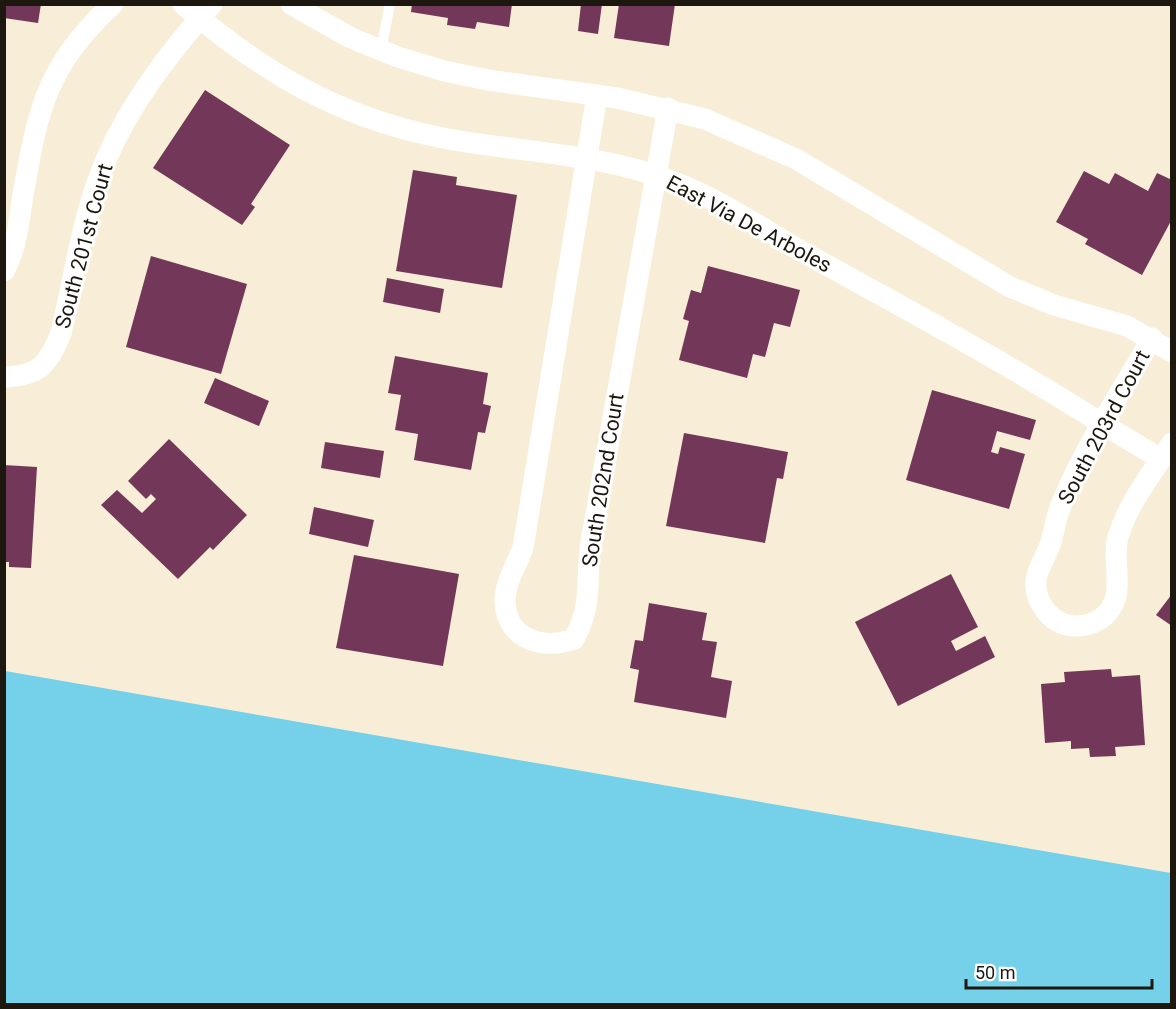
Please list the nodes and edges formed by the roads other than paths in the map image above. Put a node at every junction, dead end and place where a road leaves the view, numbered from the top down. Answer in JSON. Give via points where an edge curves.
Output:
{"nodes":[{"id":1,"x":113,"y":4,"type":"edge"},
{"id":2,"x":183,"y":4,"type":"edge"},
{"id":3,"x":291,"y":4,"type":"edge"},
{"id":4,"x":390,"y":4,"type":"edge"},
{"id":5,"x":205,"y":12,"type":"edge"},
{"id":6,"x":381,"y":50,"type":"junction"},
{"id":7,"x":597,"y":95,"type":"junction"},
{"id":8,"x":668,"y":108,"type":"junction"},
{"id":9,"x":586,"y":159,"type":"junction"},
{"id":10,"x":655,"y":175,"type":"junction"},
{"id":11,"x":4,"y":271,"type":"edge"},
{"id":12,"x":1152,"y":339,"type":"junction"},
{"id":13,"x":1172,"y":352,"type":"edge"},
{"id":14,"x":4,"y":377,"type":"edge"},
{"id":15,"x":1102,"y":426,"type":"junction"},
{"id":16,"x":1166,"y":451,"type":"edge"}],
"edges":[{"from":1,"to":11,"type":"street","via":[[63,60],[49,88],[37,119],[14,249]]},
{"from":2,"to":5,"type":"street","name":"East Via De Arboles"},
{"from":3,"to":6,"type":"street"},
{"from":4,"to":6,"type":"lane"},
{"from":5,"to":9,"type":"street","name":"East Via De Arboles","via":[[261,66],[317,96],[382,123],[438,137]]},
{"from":5,"to":14,"type":"street","name":"South 201st Court","via":[[157,72],[106,159],[53,354],[40,369]]},
{"from":6,"to":7,"type":"street","via":[[466,75]]},
{"from":7,"to":8,"type":"street"},
{"from":7,"to":9,"type":"street","name":"South 202nd Court"},
{"from":8,"to":10,"type":"street","name":"South 202nd Court"},
{"from":8,"to":12,"type":"street","via":[[705,119],[796,159],[1010,287],[1054,305],[1127,326]]},
{"from":9,"to":10,"type":"street","name":"East Via De Arboles"},
{"from":9,"to":10,"type":"street","name":"South 202nd Court","via":[[523,548],[505,600],[509,620],[518,633],[531,640],[558,645],[574,639],[585,619],[589,601],[588,564]]},
{"from":10,"to":15,"type":"street","name":"East Via De Arboles","via":[[725,207],[1044,388]]},
{"from":12,"to":13,"type":"street"},
{"from":12,"to":15,"type":"street","name":"South 203rd Court"},
{"from":15,"to":16,"type":"street","name":"East Via De Arboles"},
{"from":15,"to":16,"type":"street","name":"South 203rd Court","via":[[1063,499],[1036,579],[1038,602],[1067,626],[1088,626],[1108,613],[1117,594],[1114,556],[1118,537],[1130,509]]}]}
